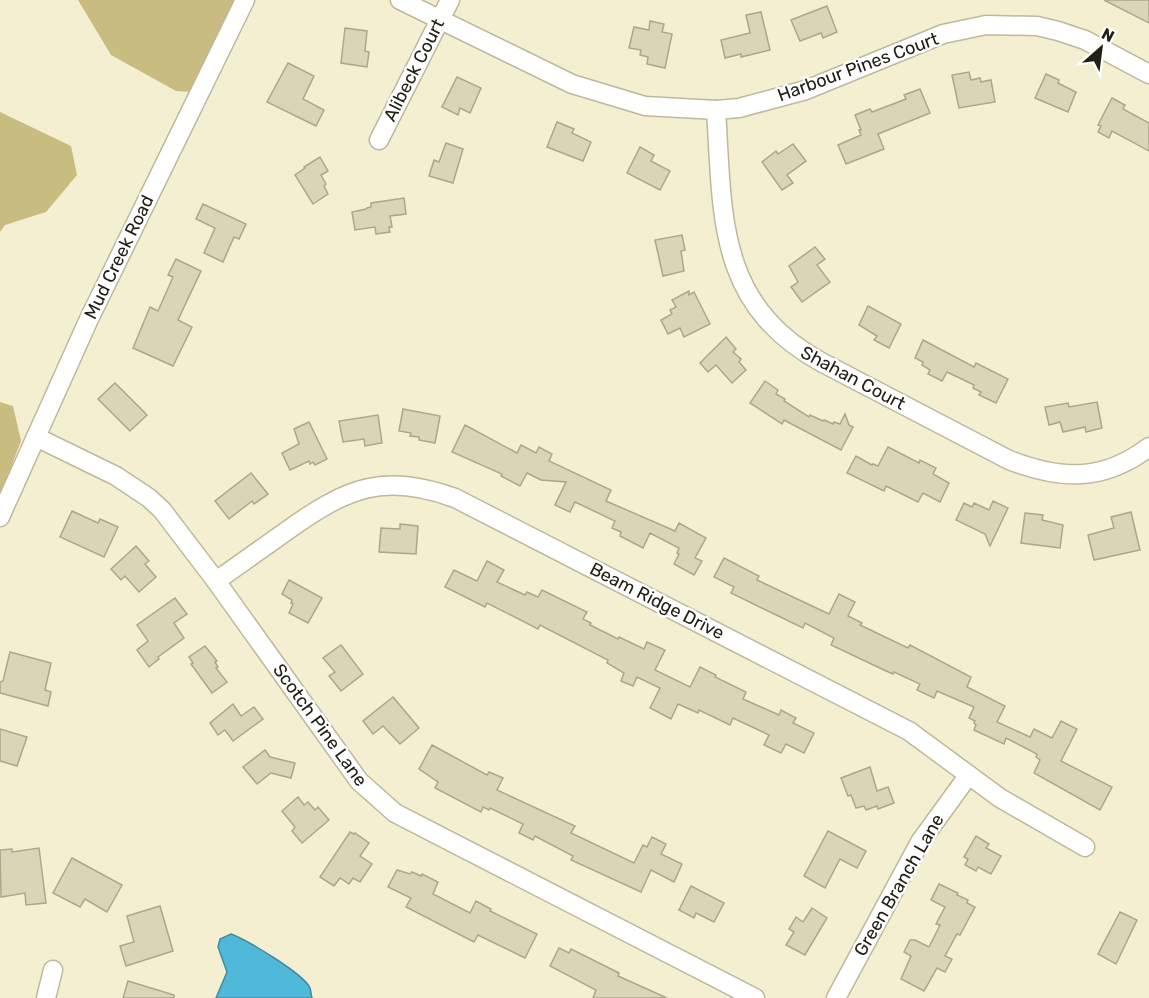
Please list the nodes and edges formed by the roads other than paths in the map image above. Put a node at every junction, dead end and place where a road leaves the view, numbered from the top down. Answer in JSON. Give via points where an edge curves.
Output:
{"nodes":[{"id":1,"x":245,"y":0,"type":"edge"},
{"id":2,"x":400,"y":0,"type":"edge"},
{"id":3,"x":450,"y":0,"type":"edge"},
{"id":4,"x":439,"y":20,"type":"junction"},
{"id":5,"x":1149,"y":74,"type":"edge"},
{"id":6,"x":716,"y":110,"type":"junction"},
{"id":7,"x":379,"y":140,"type":"dead end"},
{"id":8,"x":36,"y":437,"type":"junction"},
{"id":9,"x":1149,"y":447,"type":"edge"},
{"id":10,"x":0,"y":517,"type":"edge"},
{"id":11,"x":216,"y":581,"type":"junction"},
{"id":12,"x":968,"y":776,"type":"junction"},
{"id":13,"x":1085,"y":847,"type":"dead end"},
{"id":14,"x":53,"y":970,"type":"dead end"},
{"id":15,"x":45,"y":998,"type":"edge"},
{"id":16,"x":755,"y":998,"type":"edge"},
{"id":17,"x":836,"y":998,"type":"edge"}],
"edges":[{"from":1,"to":8,"type":"street","name":"Mud Creek Road","via":[[89,319]]},
{"from":2,"to":4,"type":"street","name":"Harbour Pines Court"},
{"from":3,"to":4,"type":"street","name":"Alibeck Court"},
{"from":4,"to":6,"type":"street","name":"Harbour Pines Court","via":[[572,84],[645,106]]},
{"from":4,"to":7,"type":"street","name":"Alibeck Court"},
{"from":5,"to":6,"type":"street","name":"Harbour Pines Court","via":[[1085,40],[1058,31],[1037,26],[986,25],[943,34],[806,90],[739,108]]},
{"from":6,"to":9,"type":"street","name":"Shahan Court","via":[[723,213],[731,255],[757,307],[776,330],[804,353],[1036,471],[1095,473],[1123,464]]},
{"from":8,"to":10,"type":"street","name":"Mud Creek Road"},
{"from":8,"to":11,"type":"street","name":"Scotch Pine Lane","via":[[116,476],[149,498],[175,525]]},
{"from":11,"to":12,"type":"street","name":"Beam Ridge Drive","via":[[339,497],[389,485],[434,490],[889,720]]},
{"from":11,"to":16,"type":"street","name":"Scotch Pine Lane","via":[[359,781],[394,813]]},
{"from":12,"to":13,"type":"street","name":"Beam Ridge Drive","via":[[1034,820]]},
{"from":12,"to":17,"type":"street","name":"Green Branch Lane","via":[[920,842]]},
{"from":14,"to":15,"type":"street"}]}
